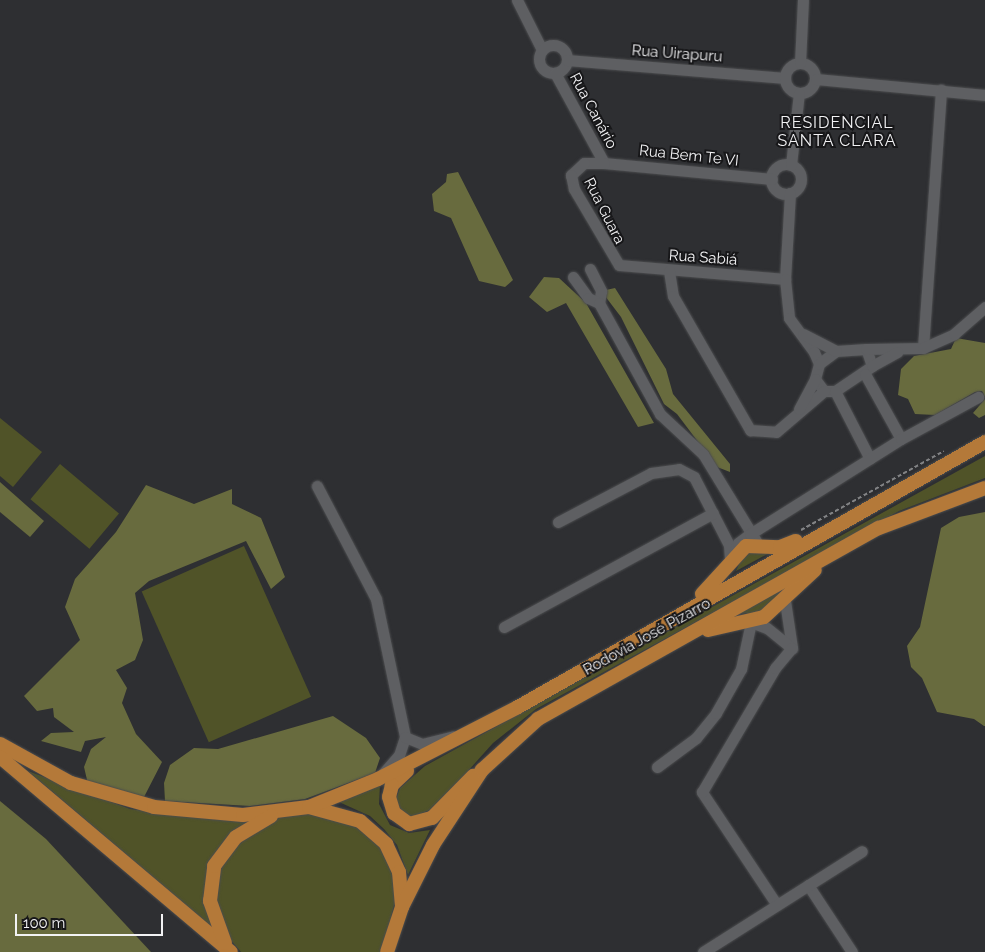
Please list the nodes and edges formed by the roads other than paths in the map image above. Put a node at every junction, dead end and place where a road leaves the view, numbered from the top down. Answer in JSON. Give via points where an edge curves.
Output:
{"nodes":[{"id":1,"x":517,"y":0,"type":"edge"},
{"id":2,"x":803,"y":0,"type":"edge"},
{"id":3,"x":542,"y":50,"type":"junction"},
{"id":4,"x":567,"y":60,"type":"junction"},
{"id":5,"x":800,"y":63,"type":"junction"},
{"id":6,"x":556,"y":73,"type":"junction"},
{"id":7,"x":785,"y":78,"type":"junction"},
{"id":8,"x":816,"y":79,"type":"junction"},
{"id":9,"x":941,"y":90,"type":"junction"},
{"id":10,"x":799,"y":94,"type":"junction"},
{"id":11,"x":985,"y":95,"type":"edge"},
{"id":12,"x":604,"y":162,"type":"junction"},
{"id":13,"x":791,"y":165,"type":"junction"},
{"id":14,"x":772,"y":179,"type":"junction"},
{"id":15,"x":790,"y":193,"type":"junction"},
{"id":16,"x":618,"y":265,"type":"joint"},
{"id":17,"x":590,"y":268,"type":"dead end"},
{"id":18,"x":669,"y":271,"type":"junction"},
{"id":19,"x":572,"y":277,"type":"dead end"},
{"id":20,"x":785,"y":279,"type":"junction"},
{"id":21,"x":599,"y":302,"type":"junction"},
{"id":22,"x":985,"y":307,"type":"edge"},
{"id":23,"x":793,"y":328,"type":"junction"},
{"id":24,"x":923,"y":348,"type":"junction"},
{"id":25,"x":866,"y":349,"type":"junction"},
{"id":26,"x":836,"y":351,"type":"junction"},
{"id":27,"x":898,"y":352,"type":"junction"},
{"id":28,"x":819,"y":364,"type":"junction"},
{"id":29,"x":869,"y":370,"type":"junction"},
{"id":30,"x":814,"y":379,"type":"junction"},
{"id":31,"x":829,"y":391,"type":"junction"},
{"id":32,"x":978,"y":397,"type":"dead end"},
{"id":33,"x":796,"y":415,"type":"junction"},
{"id":34,"x":901,"y":439,"type":"junction"},
{"id":35,"x":985,"y":442,"type":"edge"},
{"id":36,"x":870,"y":459,"type":"junction"},
{"id":37,"x":317,"y":486,"type":"dead end"},
{"id":38,"x":985,"y":488,"type":"edge"},
{"id":39,"x":713,"y":513,"type":"junction"},
{"id":40,"x":858,"y":513,"type":"junction"},
{"id":41,"x":558,"y":522,"type":"dead end"},
{"id":42,"x":870,"y":533,"type":"junction"},
{"id":43,"x":754,"y":539,"type":"junction"},
{"id":44,"x":734,"y":544,"type":"junction"},
{"id":45,"x":730,"y":566,"type":"junction"},
{"id":46,"x":785,"y":601,"type":"junction"},
{"id":47,"x":667,"y":621,"type":"junction"},
{"id":48,"x":751,"y":622,"type":"junction"},
{"id":49,"x":504,"y":627,"type":"dead end"},
{"id":50,"x":768,"y":628,"type":"junction"},
{"id":51,"x":745,"y":644,"type":"junction"},
{"id":52,"x":663,"y":647,"type":"junction"},
{"id":53,"x":792,"y":648,"type":"junction"},
{"id":54,"x":469,"y":732,"type":"junction"},
{"id":55,"x":405,"y":737,"type":"junction"},
{"id":56,"x":454,"y":740,"type":"junction"},
{"id":57,"x":0,"y":744,"type":"edge"},
{"id":58,"x":0,"y":757,"type":"edge"},
{"id":59,"x":657,"y":767,"type":"dead end"},
{"id":60,"x":482,"y":770,"type":"junction"},
{"id":61,"x":378,"y":779,"type":"junction"},
{"id":62,"x":309,"y":807,"type":"junction"},
{"id":63,"x":279,"y":813,"type":"junction"},
{"id":64,"x":862,"y":851,"type":"dead end"},
{"id":65,"x":808,"y":885,"type":"junction"},
{"id":66,"x":777,"y":905,"type":"junction"},
{"id":67,"x":402,"y":907,"type":"junction"},
{"id":68,"x":395,"y":934,"type":"junction"},
{"id":69,"x":230,"y":950,"type":"edge"},
{"id":70,"x":387,"y":952,"type":"edge"},
{"id":71,"x":394,"y":952,"type":"edge"},
{"id":72,"x":703,"y":952,"type":"edge"},
{"id":73,"x":852,"y":952,"type":"edge"}],
"edges":[{"from":1,"to":3,"type":"street"},
{"from":2,"to":5,"type":"street"},
{"from":3,"to":4,"type":"street","via":[[558,46]]},
{"from":3,"to":6,"type":"street","via":[[541,66]]},
{"from":4,"to":6,"type":"street"},
{"from":4,"to":7,"type":"street","name":"Rua Uirapuru"},
{"from":5,"to":7,"type":"street","via":[[788,69]]},
{"from":5,"to":8,"type":"street","via":[[809,66]]},
{"from":6,"to":12,"type":"street","name":"Rua Canário"},
{"from":7,"to":10,"type":"street","via":[[790,90]]},
{"from":8,"to":9,"type":"street"},
{"from":8,"to":10,"type":"street","via":[[812,88]]},
{"from":9,"to":11,"type":"street"},
{"from":9,"to":24,"type":"street"},
{"from":10,"to":13,"type":"street"},
{"from":12,"to":14,"type":"street","name":"Rua Bem Te VI"},
{"from":12,"to":16,"type":"street","name":"Rua Guara","via":[[584,163],[571,175],[571,183]]},
{"from":13,"to":14,"type":"street","via":[[778,167]]},
{"from":13,"to":15,"type":"street","via":[[801,179]]},
{"from":14,"to":15,"type":"street","via":[[778,190]]},
{"from":15,"to":20,"type":"street"},
{"from":16,"to":18,"type":"street","name":"Rua Sabiá"},
{"from":17,"to":21,"type":"street","via":[[602,291]]},
{"from":18,"to":20,"type":"street","name":"Rua Sabiá"},
{"from":18,"to":33,"type":"street","via":[[673,296],[742,422],[750,430],[770,434]]},
{"from":19,"to":21,"type":"street","via":[[588,298]]},
{"from":20,"to":23,"type":"street"},
{"from":21,"to":43,"type":"street","via":[[660,414],[703,454]]},
{"from":22,"to":24,"type":"street","via":[[954,334]]},
{"from":23,"to":26,"type":"street"},
{"from":23,"to":28,"type":"street"},
{"from":24,"to":27,"type":"street"},
{"from":25,"to":26,"type":"street"},
{"from":25,"to":27,"type":"street"},
{"from":25,"to":29,"type":"street"},
{"from":26,"to":28,"type":"street"},
{"from":27,"to":29,"type":"street"},
{"from":28,"to":30,"type":"street"},
{"from":29,"to":31,"type":"street"},
{"from":29,"to":34,"type":"street"},
{"from":30,"to":31,"type":"street"},
{"from":30,"to":33,"type":"street"},
{"from":31,"to":33,"type":"street"},
{"from":31,"to":36,"type":"street"},
{"from":32,"to":34,"type":"street"},
{"from":34,"to":36,"type":"street"},
{"from":35,"to":40,"type":"main road"},
{"from":36,"to":43,"type":"street"},
{"from":37,"to":55,"type":"street","via":[[376,599]]},
{"from":38,"to":42,"type":"main road","name":"Rodovia José Pizarro"},
{"from":39,"to":41,"type":"street","via":[[694,477],[666,468]]},
{"from":39,"to":44,"type":"street"},
{"from":39,"to":49,"type":"street"},
{"from":40,"to":43,"type":"main road","via":[[787,546]]},
{"from":40,"to":47,"type":"main road"},
{"from":42,"to":46,"type":"main road","via":[[808,574]]},
{"from":42,"to":52,"type":"main road","name":"Rodovia José Pizarro"},
{"from":43,"to":44,"type":"street"},
{"from":43,"to":45,"type":"main road","via":[[739,551]]},
{"from":44,"to":45,"type":"street"},
{"from":45,"to":47,"type":"main road"},
{"from":46,"to":48,"type":"main road"},
{"from":46,"to":53,"type":"street"},
{"from":47,"to":54,"type":"main road","name":"Rodovia José Pizarro"},
{"from":48,"to":50,"type":"street"},
{"from":48,"to":51,"type":"street"},
{"from":48,"to":52,"type":"main road","via":[[722,624],[683,643]]},
{"from":50,"to":51,"type":"street"},
{"from":50,"to":53,"type":"street"},
{"from":51,"to":59,"type":"street","via":[[741,669],[705,729]]},
{"from":52,"to":60,"type":"main road","name":"Rodovia José Pizarro","via":[[561,703]]},
{"from":53,"to":66,"type":"street","via":[[775,668],[702,792]]},
{"from":54,"to":55,"type":"street","via":[[422,744]]},
{"from":54,"to":56,"type":"main road","name":"Rodovia José Pizarro"},
{"from":55,"to":61,"type":"street","via":[[400,755]]},
{"from":56,"to":60,"type":"main road","via":[[392,785],[390,806],[401,821],[420,823],[432,818],[457,789]]},
{"from":56,"to":61,"type":"main road","name":"Rodovia José Pizarro"},
{"from":57,"to":63,"type":"main road","via":[[71,783],[136,803],[205,813]]},
{"from":58,"to":69,"type":"main road"},
{"from":60,"to":67,"type":"main road","name":"Rodovia José Pizarro","via":[[438,837]]},
{"from":61,"to":62,"type":"main road","name":"Rodovia José Pizarro"},
{"from":62,"to":63,"type":"main road","name":"Rodovia José Pizarro"},
{"from":62,"to":67,"type":"main road","via":[[360,821],[386,844],[400,872]]},
{"from":63,"to":69,"type":"main road","via":[[236,837],[214,866],[210,901]]},
{"from":64,"to":65,"type":"street"},
{"from":65,"to":66,"type":"street"},
{"from":65,"to":73,"type":"street"},
{"from":66,"to":72,"type":"street"},
{"from":67,"to":68,"type":"main road"},
{"from":68,"to":70,"type":"main road"},
{"from":68,"to":71,"type":"main road"}]}
